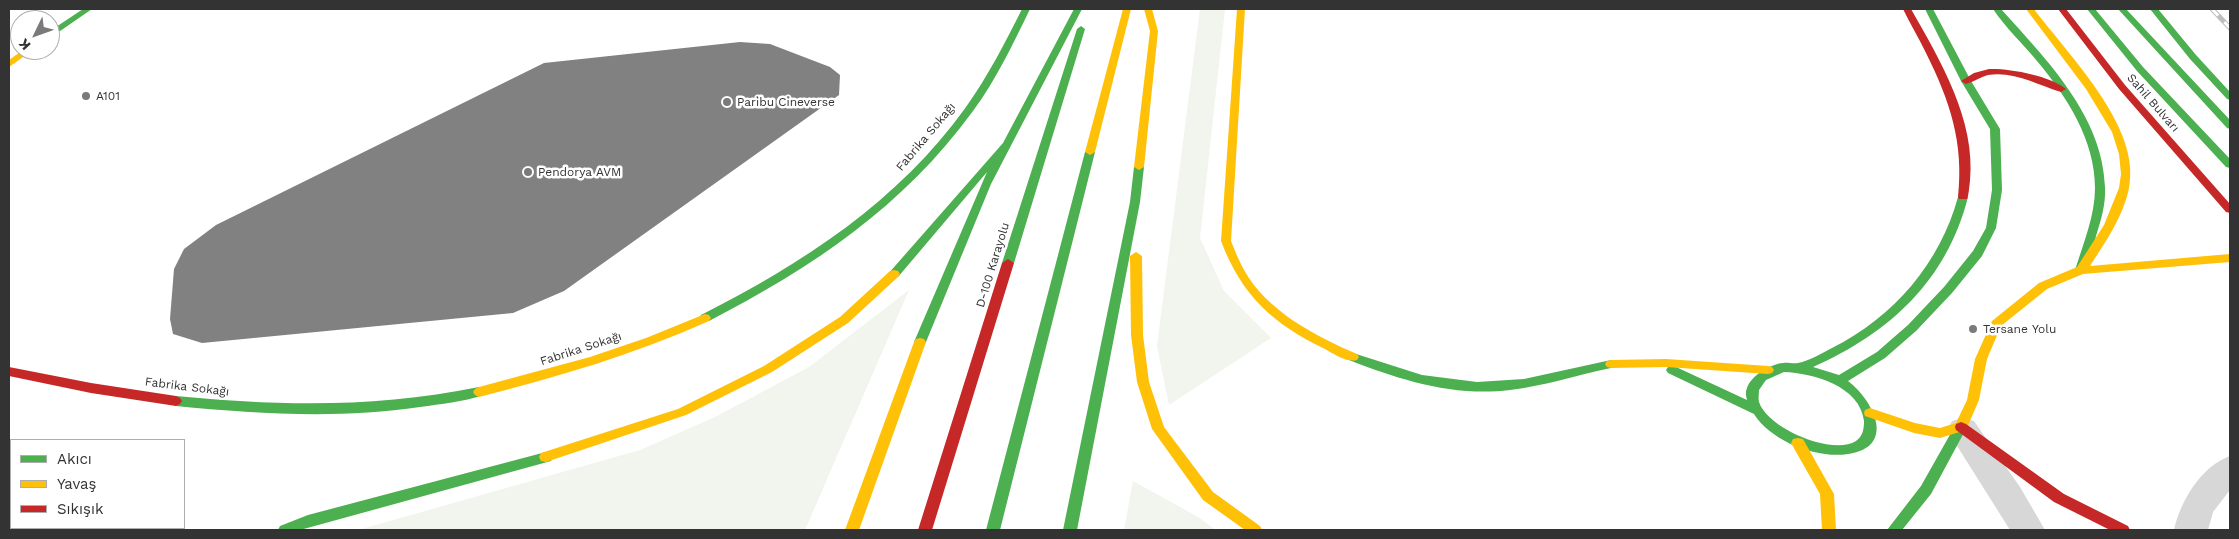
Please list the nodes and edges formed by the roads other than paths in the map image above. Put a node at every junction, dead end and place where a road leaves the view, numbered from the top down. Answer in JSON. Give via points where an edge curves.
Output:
{"nodes":[{"id":1,"x":88,"y":9,"type":"edge"},
{"id":2,"x":1026,"y":9,"type":"edge"},
{"id":3,"x":1078,"y":9,"type":"edge"},
{"id":4,"x":1087,"y":9,"type":"edge"},
{"id":5,"x":1127,"y":9,"type":"edge"},
{"id":6,"x":1148,"y":9,"type":"edge"},
{"id":7,"x":1241,"y":9,"type":"edge"},
{"id":8,"x":1907,"y":9,"type":"edge"},
{"id":9,"x":1929,"y":9,"type":"edge"},
{"id":10,"x":1997,"y":9,"type":"edge"},
{"id":11,"x":2062,"y":9,"type":"edge"},
{"id":12,"x":2091,"y":9,"type":"edge"},
{"id":13,"x":2122,"y":9,"type":"edge"},
{"id":14,"x":2154,"y":9,"type":"edge"},
{"id":15,"x":2031,"y":11,"type":"edge"},
{"id":16,"x":60,"y":28,"type":"edge"},
{"id":17,"x":1966,"y":81,"type":"junction"},
{"id":18,"x":2061,"y":89,"type":"junction"},
{"id":19,"x":2230,"y":97,"type":"edge"},
{"id":20,"x":2230,"y":126,"type":"edge"},
{"id":21,"x":1005,"y":145,"type":"junction"},
{"id":22,"x":2230,"y":165,"type":"edge"},
{"id":23,"x":1135,"y":202,"type":"junction"},
{"id":24,"x":2230,"y":210,"type":"edge"},
{"id":25,"x":2230,"y":258,"type":"edge"},
{"id":26,"x":2081,"y":270,"type":"junction"},
{"id":27,"x":1657,"y":364,"type":"junction"},
{"id":28,"x":1801,"y":367,"type":"junction"},
{"id":29,"x":1768,"y":370,"type":"junction"},
{"id":30,"x":9,"y":372,"type":"edge"},
{"id":31,"x":1838,"y":381,"type":"junction"},
{"id":32,"x":1757,"y":410,"type":"junction"},
{"id":33,"x":1870,"y":413,"type":"junction"},
{"id":34,"x":1961,"y":427,"type":"junction"},
{"id":35,"x":1798,"y":443,"type":"junction"},
{"id":36,"x":2230,"y":469,"type":"edge"},
{"id":37,"x":285,"y":530,"type":"edge"},
{"id":38,"x":852,"y":530,"type":"edge"},
{"id":39,"x":925,"y":530,"type":"edge"},
{"id":40,"x":993,"y":530,"type":"edge"},
{"id":41,"x":1070,"y":530,"type":"edge"},
{"id":42,"x":1255,"y":530,"type":"edge"},
{"id":43,"x":1829,"y":530,"type":"edge"},
{"id":44,"x":1894,"y":530,"type":"edge"},
{"id":45,"x":2028,"y":530,"type":"edge"},
{"id":46,"x":2123,"y":530,"type":"edge"},
{"id":47,"x":2191,"y":530,"type":"edge"}],
"edges":[{"from":1,"to":16,"type":"main road"},
{"from":2,"to":30,"type":"main road","name":"Fabrika Sokağı","via":[[1008,50],[965,113],[920,168],[860,225],[797,268],[734,304],[595,361],[498,389],[399,405],[342,410],[280,410],[188,401]]},
{"from":3,"to":21,"type":"main road"},
{"from":4,"to":39,"type":"main road","name":"D-100 Karayolu"},
{"from":5,"to":40,"type":"main road"},
{"from":6,"to":23,"type":"main road","via":[[1154,31]]},
{"from":7,"to":27,"type":"main road","via":[[1226,241],[1235,269],[1263,302],[1310,336],[1356,359],[1426,381],[1495,387],[1610,364]]},
{"from":8,"to":28,"type":"main road","via":[[1936,69],[1962,135],[1966,159],[1963,200],[1938,259],[1918,287],[1865,334]]},
{"from":9,"to":17,"type":"main road"},
{"from":10,"to":18,"type":"main road"},
{"from":11,"to":24,"type":"main road","name":"Sahil Bulvarı","via":[[2150,122]]},
{"from":12,"to":22,"type":"main road","name":"Sahil Bulvarı","via":[[2140,69]]},
{"from":13,"to":20,"type":"main road"},
{"from":14,"to":19,"type":"main road"},
{"from":15,"to":26,"type":"main road","via":[[2107,117],[2126,160],[2120,201]]},
{"from":17,"to":18,"type":"main road","via":[[1971,75],[1981,72],[2004,72],[2027,76]]},
{"from":17,"to":31,"type":"main road","via":[[1995,129],[1997,190],[1991,228],[1978,253],[1912,328],[1881,355]]},
{"from":18,"to":26,"type":"main road","via":[[2093,141],[2099,165],[2100,187],[2095,218]]},
{"from":21,"to":37,"type":"main road","via":[[895,274],[844,320],[768,369],[682,412],[522,465],[308,521]]},
{"from":21,"to":38,"type":"main road","via":[[930,315]]},
{"from":23,"to":41,"type":"main road"},
{"from":23,"to":42,"type":"main road","via":[[1137,335],[1142,382],[1158,430],[1208,496]]},
{"from":25,"to":26,"type":"main road"},
{"from":26,"to":34,"type":"main road","via":[[2044,286],[1996,324],[1981,359],[1973,400]]},
{"from":27,"to":29,"type":"main road"},
{"from":27,"to":32,"type":"main road"},
{"from":28,"to":29,"type":"main road"},
{"from":28,"to":31,"type":"main road"},
{"from":29,"to":32,"type":"main road","via":[[1752,386]]},
{"from":31,"to":33,"type":"main road","via":[[1852,390]]},
{"from":32,"to":35,"type":"main road","via":[[1773,428]]},
{"from":33,"to":34,"type":"main road","via":[[1940,433]]},
{"from":33,"to":35,"type":"main road","via":[[1871,436],[1863,445],[1834,451]]},
{"from":34,"to":44,"type":"main road","via":[[1926,490]]},
{"from":34,"to":45,"type":"street"},
{"from":34,"to":46,"type":"main road","via":[[2056,496],[2101,522]]},
{"from":35,"to":43,"type":"main road","via":[[1827,494]]},
{"from":36,"to":47,"type":"street","via":[[2205,496],[2194,514]]}]}
